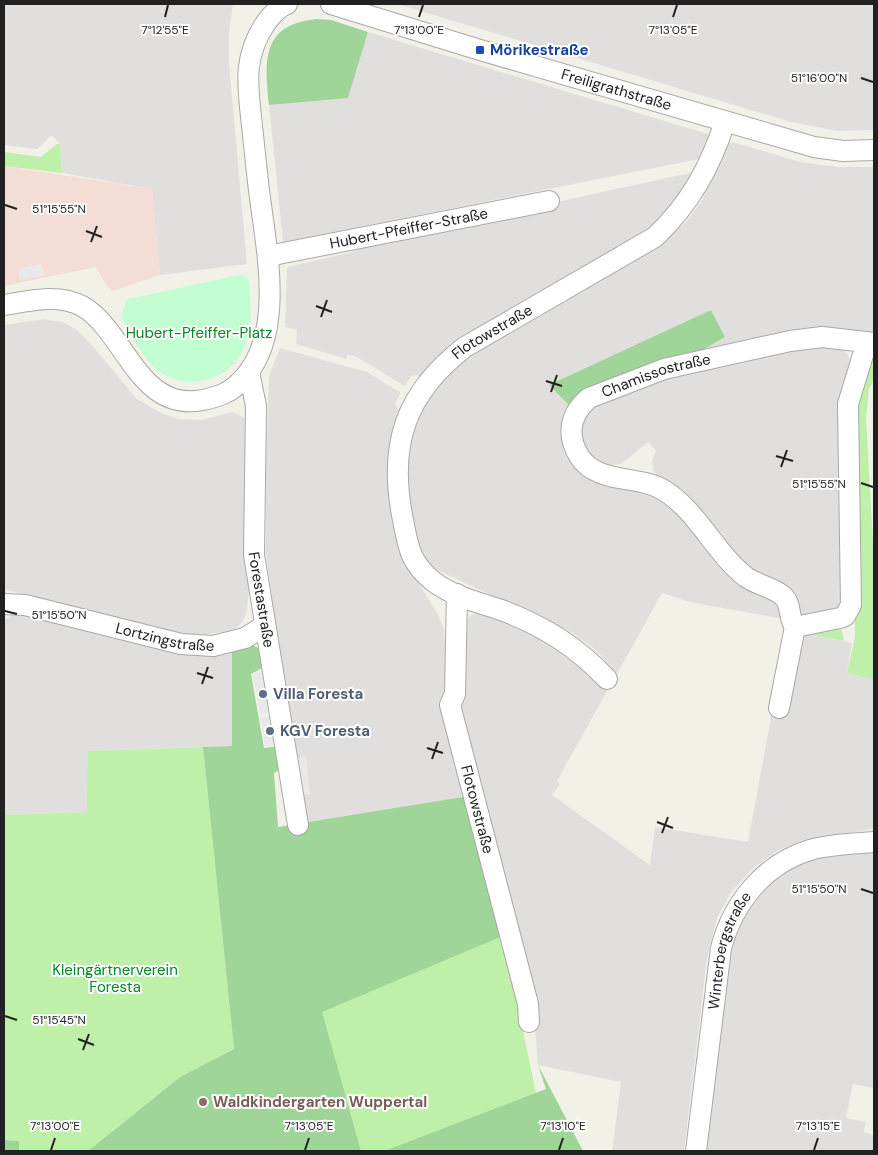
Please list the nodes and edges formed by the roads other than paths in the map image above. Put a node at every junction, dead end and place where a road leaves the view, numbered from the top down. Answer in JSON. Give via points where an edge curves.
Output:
{"nodes":[{"id":1,"x":283,"y":4,"type":"edge"},
{"id":2,"x":332,"y":4,"type":"edge"},
{"id":3,"x":725,"y":122,"type":"junction"},
{"id":4,"x":874,"y":150,"type":"edge"},
{"id":5,"x":549,"y":200,"type":"dead end"},
{"id":6,"x":268,"y":258,"type":"junction"},
{"id":7,"x":4,"y":305,"type":"edge"},
{"id":8,"x":870,"y":343,"type":"edge"},
{"id":9,"x":249,"y":372,"type":"junction"},
{"id":10,"x":456,"y":594,"type":"junction"},
{"id":11,"x":4,"y":604,"type":"edge"},
{"id":12,"x":264,"y":626,"type":"junction"},
{"id":13,"x":795,"y":627,"type":"junction"},
{"id":14,"x":607,"y":679,"type":"dead end"},
{"id":15,"x":779,"y":708,"type":"dead end"},
{"id":16,"x":298,"y":825,"type":"dead end"},
{"id":17,"x":874,"y":842,"type":"edge"},
{"id":18,"x":529,"y":1022,"type":"dead end"},
{"id":19,"x":696,"y":1151,"type":"edge"}],
"edges":[{"from":1,"to":6,"type":"street","via":[[257,36],[247,73]]},
{"from":2,"to":3,"type":"street","name":"Freiligrathstraße"},
{"from":3,"to":4,"type":"street","name":"Freiligrathstraße","via":[[814,147],[843,151]]},
{"from":3,"to":10,"type":"street","name":"Flotowstraße","via":[[694,193],[655,238],[465,347],[445,362],[417,398],[406,422],[397,460],[399,499],[407,540],[412,558],[423,573]]},
{"from":5,"to":6,"type":"street","name":"Hubert-Pfeiffer-Straße"},
{"from":6,"to":9,"type":"street","via":[[268,310],[262,346]]},
{"from":7,"to":9,"type":"street","via":[[56,299],[80,306],[96,316],[146,380],[162,394],[180,400],[216,397],[230,391]]},
{"from":8,"to":13,"type":"street","name":"Chamissostraße","via":[[848,404],[851,605],[845,616],[840,618]]},
{"from":8,"to":13,"type":"street","name":"Chamissostraße","via":[[822,336],[790,340],[664,369],[589,398],[572,417],[573,442],[580,457],[602,474],[636,479],[678,499],[745,576],[782,594],[788,601]]},
{"from":9,"to":12,"type":"street","name":"Forestastraße","via":[[256,406],[254,555]]},
{"from":10,"to":14,"type":"street","name":"Flotowstraße","via":[[521,618],[561,638],[588,658]]},
{"from":10,"to":18,"type":"street","name":"Flotowstraße","via":[[454,694],[450,705],[525,995]]},
{"from":11,"to":12,"type":"street","name":"Lortzingstraße","via":[[25,605],[182,644],[212,646],[245,638]]},
{"from":12,"to":16,"type":"street","name":"Forestastraße"},
{"from":13,"to":15,"type":"street"},
{"from":17,"to":19,"type":"street","name":"Winterbergstraße","via":[[809,850],[776,865],[756,882],[740,903],[725,931],[721,948]]}]}
